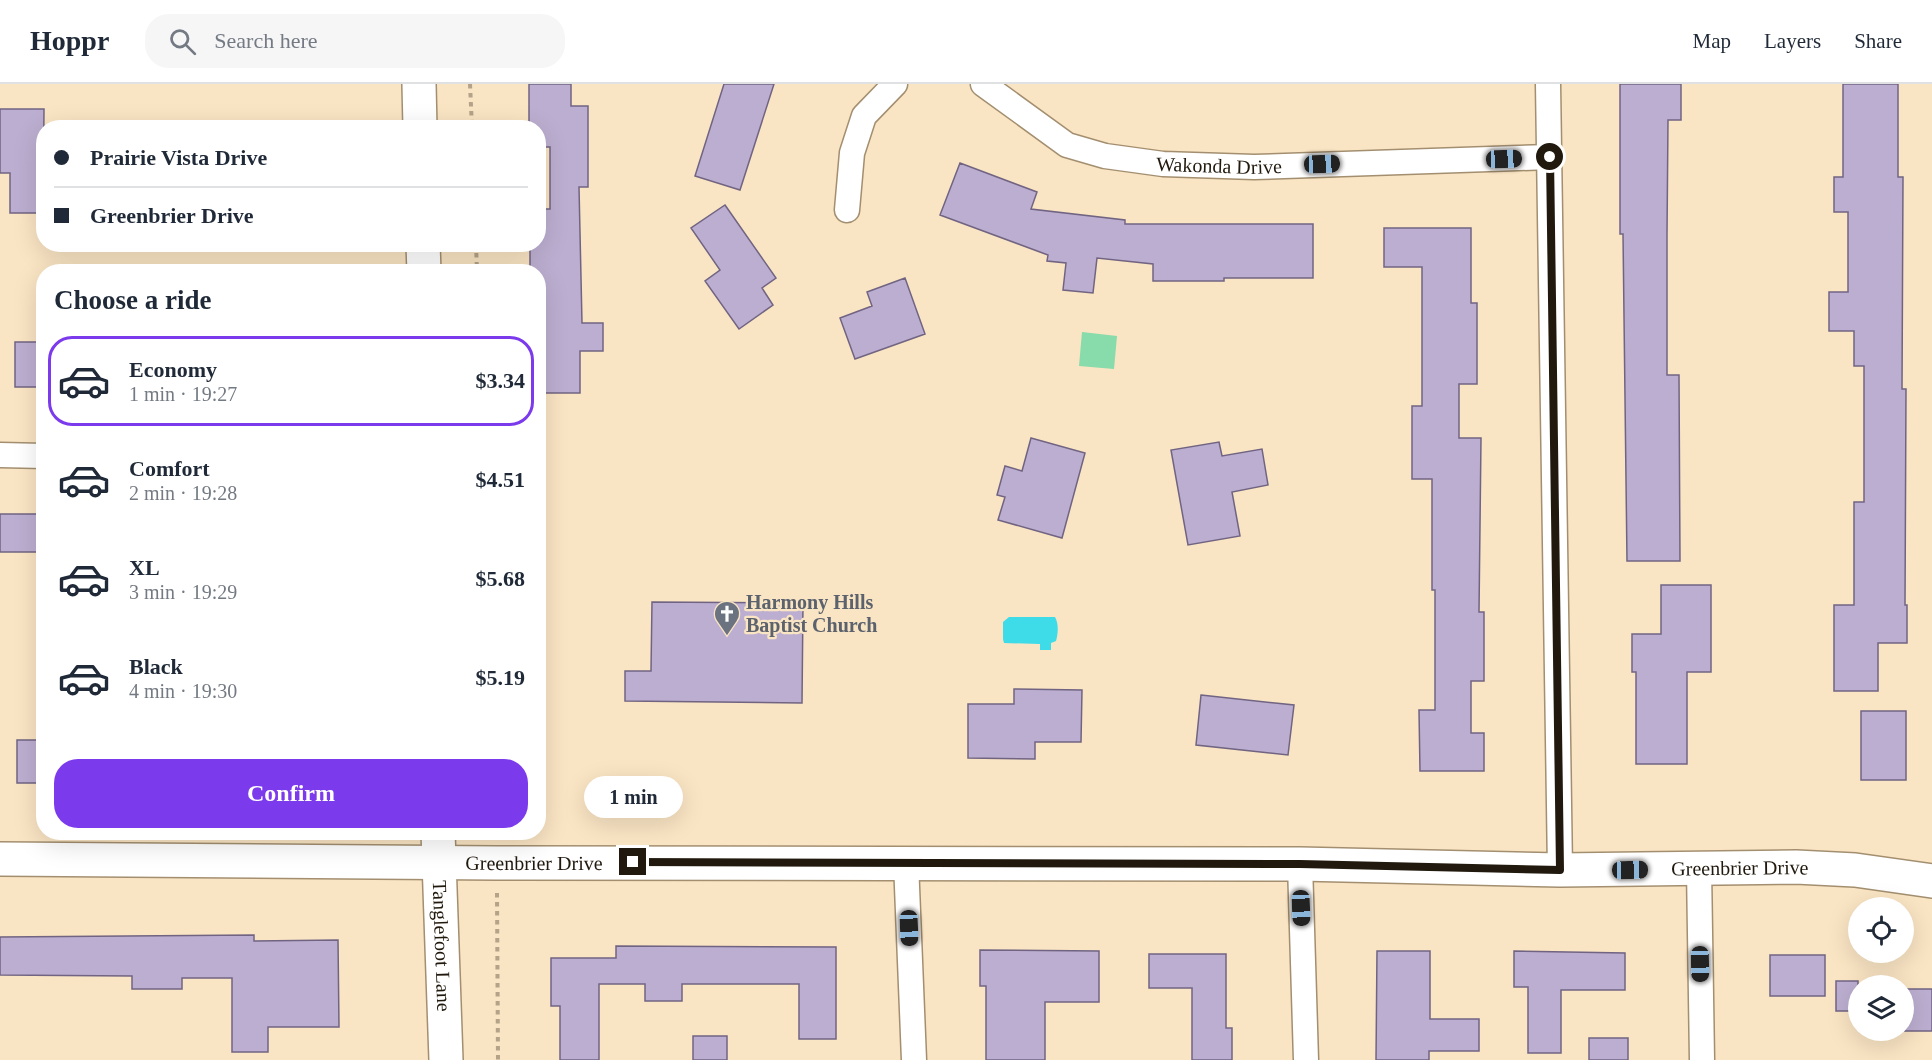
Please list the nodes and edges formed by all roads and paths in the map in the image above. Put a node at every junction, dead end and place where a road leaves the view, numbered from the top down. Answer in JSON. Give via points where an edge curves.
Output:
{"nodes":[{"id":1,"x":419,"y":84,"type":"edge"},
{"id":2,"x":470,"y":84,"type":"edge"},
{"id":3,"x":895,"y":84,"type":"edge"},
{"id":4,"x":983,"y":84,"type":"edge"},
{"id":5,"x":1548,"y":84,"type":"edge"},
{"id":6,"x":420,"y":120,"type":"edge"},
{"id":7,"x":472,"y":120,"type":"edge"},
{"id":8,"x":1550,"y":157,"type":"junction"},
{"id":9,"x":847,"y":210,"type":"dead end"},
{"id":10,"x":0,"y":455,"type":"edge"},
{"id":11,"x":36,"y":456,"type":"edge"},
{"id":12,"x":439,"y":847,"type":"edge"},
{"id":13,"x":0,"y":859,"type":"edge"},
{"id":14,"x":906,"y":862,"type":"junction"},
{"id":15,"x":496,"y":863,"type":"junction"},
{"id":16,"x":1300,"y":864,"type":"junction"},
{"id":17,"x":1699,"y":868,"type":"junction"},
{"id":18,"x":1560,"y":870,"type":"junction"},
{"id":19,"x":1932,"y":881,"type":"edge"},
{"id":20,"x":446,"y":1060,"type":"edge"},
{"id":21,"x":498,"y":1060,"type":"edge"},
{"id":22,"x":914,"y":1060,"type":"edge"},
{"id":23,"x":1305,"y":1060,"type":"edge"},
{"id":24,"x":1702,"y":1060,"type":"edge"}],
"edges":[{"from":1,"to":6,"type":"street"},
{"from":2,"to":7,"type":"path"},
{"from":3,"to":9,"type":"street","via":[[864,116],[852,153]]},
{"from":4,"to":8,"type":"street","name":"Wakonda Drive","via":[[1066,145],[1106,156],[1162,164],[1254,167]]},
{"from":5,"to":8,"type":"street"},
{"from":8,"to":18,"type":"street"},
{"from":10,"to":11,"type":"street"},
{"from":12,"to":13,"type":"street","name":"Greenbrier Drive"},
{"from":12,"to":15,"type":"street","name":"Greenbrier Drive"},
{"from":12,"to":20,"type":"street","name":"Tanglefoot Lane"},
{"from":14,"to":15,"type":"street","name":"Greenbrier Drive"},
{"from":14,"to":16,"type":"street","name":"Greenbrier Drive"},
{"from":14,"to":22,"type":"street"},
{"from":15,"to":21,"type":"path"},
{"from":16,"to":18,"type":"street","name":"Greenbrier Drive"},
{"from":16,"to":23,"type":"street"},
{"from":17,"to":18,"type":"street","name":"Greenbrier Drive"},
{"from":17,"to":19,"type":"street","name":"Greenbrier Drive","via":[[1855,870]]},
{"from":17,"to":24,"type":"street"}]}
